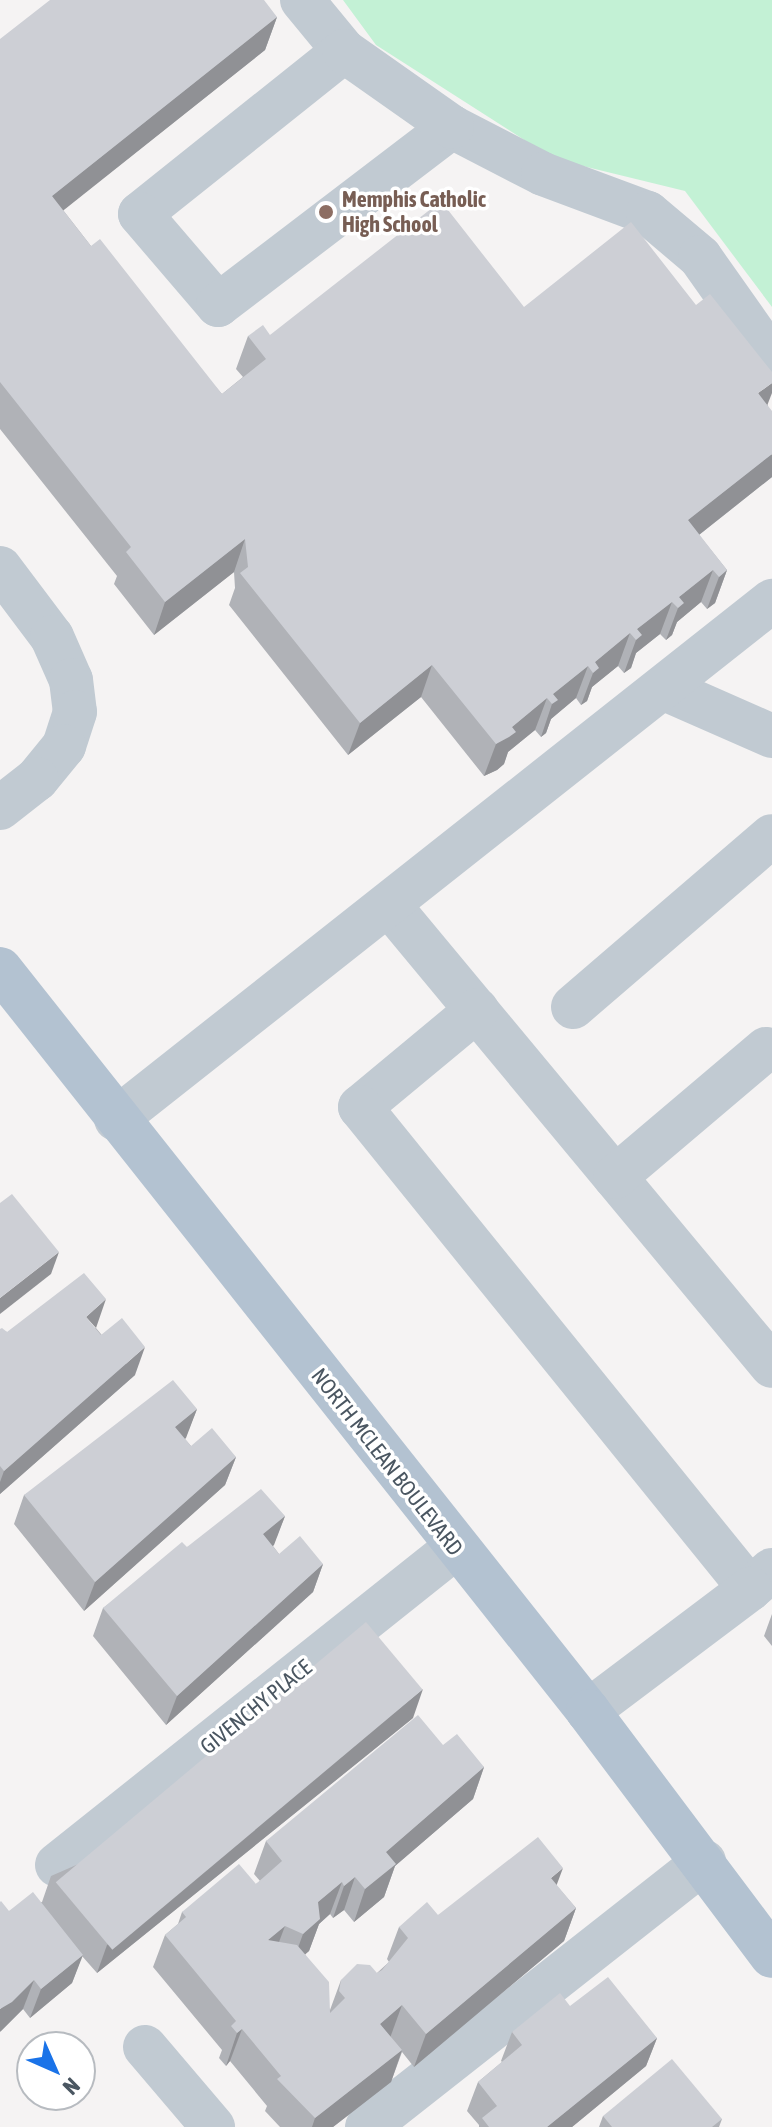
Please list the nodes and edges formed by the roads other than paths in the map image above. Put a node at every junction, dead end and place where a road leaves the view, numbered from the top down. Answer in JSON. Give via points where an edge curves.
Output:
{"nodes":[{"id":1,"x":302,"y":0,"type":"edge"},
{"id":2,"x":344,"y":51,"type":"junction"},
{"id":3,"x":452,"y":127,"type":"junction"},
{"id":4,"x":772,"y":359,"type":"edge"},
{"id":5,"x":0,"y":568,"type":"edge"},
{"id":6,"x":772,"y":601,"type":"edge"},
{"id":7,"x":665,"y":689,"type":"junction"},
{"id":8,"x":772,"y":736,"type":"edge"},
{"id":9,"x":0,"y":808,"type":"edge"},
{"id":10,"x":772,"y":836,"type":"edge"},
{"id":11,"x":389,"y":905,"type":"junction"},
{"id":12,"x":0,"y":969,"type":"edge"},
{"id":13,"x":573,"y":1007,"type":"dead end"},
{"id":14,"x":477,"y":1010,"type":"junction"},
{"id":15,"x":766,"y":1049,"type":"dead end"},
{"id":16,"x":116,"y":1119,"type":"junction"},
{"id":17,"x":615,"y":1177,"type":"junction"},
{"id":18,"x":772,"y":1366,"type":"edge"},
{"id":19,"x":455,"y":1548,"type":"junction"},
{"id":20,"x":761,"y":1580,"type":"edge"},
{"id":21,"x":588,"y":1711,"type":"junction"},
{"id":22,"x":704,"y":1862,"type":"junction"},
{"id":23,"x":57,"y":1865,"type":"dead end"},
{"id":24,"x":772,"y":1956,"type":"edge"},
{"id":25,"x":145,"y":2047,"type":"dead end"},
{"id":26,"x":213,"y":2127,"type":"edge"},
{"id":27,"x":367,"y":2127,"type":"edge"}],
"edges":[{"from":1,"to":2,"type":"street"},
{"from":2,"to":3,"type":"street"},
{"from":2,"to":3,"type":"street","via":[[140,214],[218,305]]},
{"from":3,"to":4,"type":"street","via":[[543,174],[648,213],[700,257]]},
{"from":5,"to":9,"type":"street","via":[[52,637],[71,680],[75,712],[64,746],[37,779]]},
{"from":6,"to":7,"type":"street"},
{"from":7,"to":8,"type":"street"},
{"from":7,"to":11,"type":"street"},
{"from":10,"to":13,"type":"street"},
{"from":11,"to":14,"type":"street"},
{"from":11,"to":16,"type":"street"},
{"from":12,"to":16,"type":"main road","name":"NORTH MCLEAN BOULEVARD"},
{"from":14,"to":17,"type":"street"},
{"from":14,"to":20,"type":"street","via":[[360,1107]]},
{"from":15,"to":17,"type":"street"},
{"from":16,"to":19,"type":"main road","name":"NORTH MCLEAN BOULEVARD"},
{"from":17,"to":18,"type":"street"},
{"from":19,"to":21,"type":"main road","name":"NORTH MCLEAN BOULEVARD"},
{"from":19,"to":23,"type":"street","name":"GIVENCHY PLACE"},
{"from":20,"to":21,"type":"street"},
{"from":21,"to":22,"type":"main road","name":"NORTH MCLEAN BOULEVARD"},
{"from":22,"to":24,"type":"main road","name":"NORTH MCLEAN BOULEVARD"},
{"from":22,"to":27,"type":"street"},
{"from":25,"to":26,"type":"street"}]}
